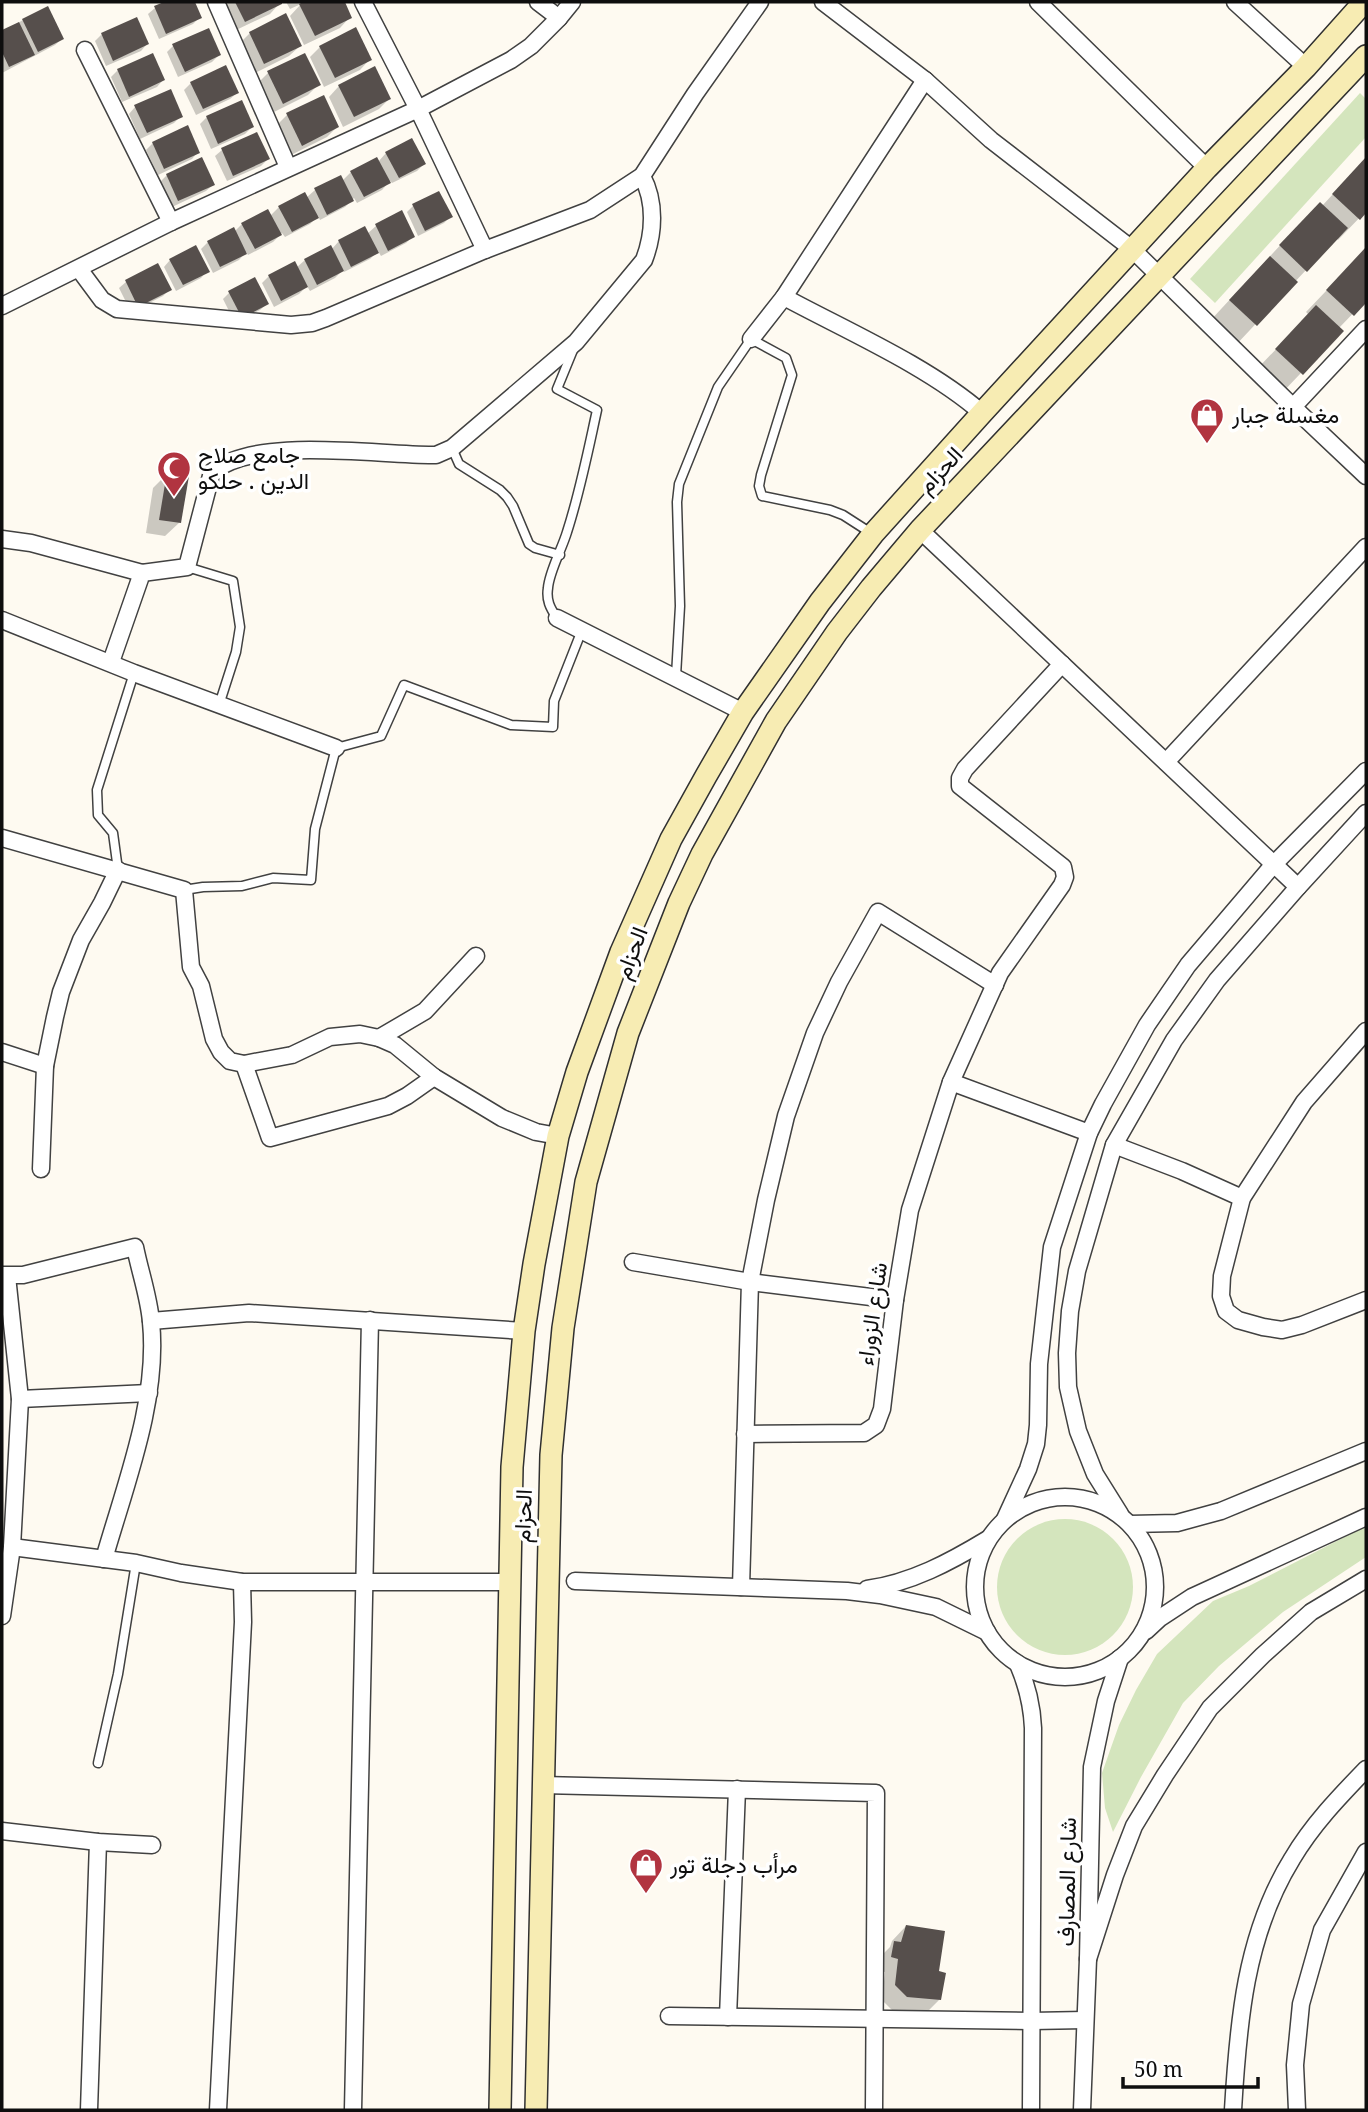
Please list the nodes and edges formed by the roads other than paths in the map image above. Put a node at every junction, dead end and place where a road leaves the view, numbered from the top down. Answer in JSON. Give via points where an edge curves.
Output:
{"nodes":[{"id":1,"x":216,"y":2,"type":"edge"},
{"id":2,"x":363,"y":2,"type":"edge"},
{"id":3,"x":538,"y":2,"type":"edge"},
{"id":4,"x":572,"y":2,"type":"edge"},
{"id":5,"x":760,"y":2,"type":"edge"},
{"id":6,"x":823,"y":2,"type":"edge"},
{"id":7,"x":1038,"y":2,"type":"edge"},
{"id":8,"x":1235,"y":2,"type":"edge"},
{"id":9,"x":1364,"y":2,"type":"edge"},
{"id":10,"x":559,"y":18,"type":"junction"},
{"id":11,"x":85,"y":50,"type":"dead end"},
{"id":12,"x":1366,"y":56,"type":"edge"},
{"id":13,"x":1306,"y":67,"type":"junction"},
{"id":14,"x":925,"y":80,"type":"junction"},
{"id":15,"x":418,"y":109,"type":"junction"},
{"id":16,"x":288,"y":167,"type":"junction"},
{"id":17,"x":1207,"y":167,"type":"junction"},
{"id":18,"x":642,"y":176,"type":"junction"},
{"id":19,"x":171,"y":222,"type":"junction"},
{"id":20,"x":1132,"y":248,"type":"junction"},
{"id":21,"x":485,"y":250,"type":"junction"},
{"id":22,"x":79,"y":269,"type":"junction"},
{"id":23,"x":1160,"y":276,"type":"junction"},
{"id":24,"x":784,"y":297,"type":"junction"},
{"id":25,"x":2,"y":306,"type":"edge"},
{"id":26,"x":1366,"y":329,"type":"edge"},
{"id":27,"x":751,"y":340,"type":"junction"},
{"id":28,"x":576,"y":342,"type":"junction"},
{"id":29,"x":1293,"y":407,"type":"junction"},
{"id":30,"x":982,"y":413,"type":"junction"},
{"id":31,"x":452,"y":448,"type":"junction"},
{"id":32,"x":1366,"y":475,"type":"edge"},
{"id":33,"x":920,"y":530,"type":"junction"},
{"id":34,"x":873,"y":534,"type":"junction"},
{"id":35,"x":2,"y":539,"type":"edge"},
{"id":36,"x":1366,"y":547,"type":"edge"},
{"id":37,"x":560,"y":555,"type":"junction"},
{"id":38,"x":187,"y":567,"type":"junction"},
{"id":39,"x":142,"y":573,"type":"junction"},
{"id":40,"x":557,"y":618,"type":"joint"},
{"id":41,"x":2,"y":621,"type":"edge"},
{"id":42,"x":582,"y":630,"type":"junction"},
{"id":43,"x":111,"y":662,"type":"junction"},
{"id":44,"x":1062,"y":663,"type":"junction"},
{"id":45,"x":134,"y":673,"type":"junction"},
{"id":46,"x":676,"y":676,"type":"junction"},
{"id":47,"x":219,"y":705,"type":"junction"},
{"id":48,"x":743,"y":712,"type":"junction"},
{"id":49,"x":336,"y":748,"type":"junction"},
{"id":50,"x":1166,"y":762,"type":"junction"},
{"id":51,"x":1366,"y":771,"type":"edge"},
{"id":52,"x":1366,"y":813,"type":"edge"},
{"id":53,"x":2,"y":838,"type":"edge"},
{"id":54,"x":1274,"y":864,"type":"junction"},
{"id":55,"x":118,"y":870,"type":"junction"},
{"id":56,"x":1298,"y":887,"type":"junction"},
{"id":57,"x":184,"y":890,"type":"junction"},
{"id":58,"x":476,"y":956,"type":"dead end"},
{"id":59,"x":995,"y":985,"type":"junction"},
{"id":60,"x":1366,"y":1031,"type":"edge"},
{"id":61,"x":379,"y":1038,"type":"junction"},
{"id":62,"x":2,"y":1052,"type":"edge"},
{"id":63,"x":244,"y":1064,"type":"junction"},
{"id":64,"x":45,"y":1066,"type":"junction"},
{"id":65,"x":434,"y":1077,"type":"junction"},
{"id":66,"x":951,"y":1082,"type":"junction"},
{"id":67,"x":1089,"y":1133,"type":"junction"},
{"id":68,"x":558,"y":1136,"type":"junction"},
{"id":69,"x":1114,"y":1144,"type":"junction"},
{"id":70,"x":41,"y":1169,"type":"dead end"},
{"id":71,"x":1241,"y":1198,"type":"junction"},
{"id":72,"x":633,"y":1262,"type":"dead end"},
{"id":73,"x":4,"y":1276,"type":"edge"},
{"id":74,"x":750,"y":1282,"type":"junction"},
{"id":75,"x":895,"y":1300,"type":"junction"},
{"id":76,"x":1366,"y":1300,"type":"edge"},
{"id":77,"x":370,"y":1320,"type":"junction"},
{"id":78,"x":151,"y":1321,"type":"junction"},
{"id":79,"x":524,"y":1331,"type":"junction"},
{"id":80,"x":149,"y":1394,"type":"junction"},
{"id":81,"x":20,"y":1399,"type":"junction"},
{"id":82,"x":745,"y":1434,"type":"junction"},
{"id":83,"x":1366,"y":1451,"type":"edge"},
{"id":84,"x":1366,"y":1517,"type":"edge"},
{"id":85,"x":1005,"y":1519,"type":"junction"},
{"id":86,"x":1125,"y":1519,"type":"junction"},
{"id":87,"x":989,"y":1538,"type":"junction"},
{"id":88,"x":12,"y":1547,"type":"junction"},
{"id":89,"x":104,"y":1559,"type":"junction"},
{"id":90,"x":136,"y":1563,"type":"junction"},
{"id":91,"x":1366,"y":1579,"type":"edge"},
{"id":92,"x":575,"y":1581,"type":"dead end"},
{"id":93,"x":242,"y":1582,"type":"junction"},
{"id":94,"x":364,"y":1582,"type":"junction"},
{"id":95,"x":509,"y":1582,"type":"junction"},
{"id":96,"x":741,"y":1587,"type":"junction"},
{"id":97,"x":847,"y":1591,"type":"junction"},
{"id":98,"x":2,"y":1616,"type":"edge"},
{"id":99,"x":987,"y":1632,"type":"junction"},
{"id":100,"x":1139,"y":1638,"type":"junction"},
{"id":101,"x":1120,"y":1658,"type":"junction"},
{"id":102,"x":1018,"y":1664,"type":"junction"},
{"id":103,"x":98,"y":1763,"type":"dead end"},
{"id":104,"x":1366,"y":1769,"type":"edge"},
{"id":105,"x":542,"y":1785,"type":"junction"},
{"id":106,"x":737,"y":1789,"type":"junction"},
{"id":107,"x":2,"y":1831,"type":"edge"},
{"id":108,"x":98,"y":1842,"type":"junction"},
{"id":109,"x":152,"y":1845,"type":"dead end"},
{"id":110,"x":1366,"y":1852,"type":"edge"},
{"id":111,"x":1088,"y":1959,"type":"junction"},
{"id":112,"x":669,"y":2015,"type":"dead end"},
{"id":113,"x":728,"y":2017,"type":"junction"},
{"id":114,"x":873,"y":2019,"type":"junction"},
{"id":115,"x":1085,"y":2020,"type":"junction"},
{"id":116,"x":1031,"y":2021,"type":"junction"},
{"id":117,"x":89,"y":2110,"type":"edge"},
{"id":118,"x":218,"y":2110,"type":"edge"},
{"id":119,"x":353,"y":2110,"type":"edge"},
{"id":120,"x":500,"y":2110,"type":"edge"},
{"id":121,"x":536,"y":2110,"type":"edge"},
{"id":122,"x":874,"y":2110,"type":"edge"},
{"id":123,"x":1031,"y":2110,"type":"edge"},
{"id":124,"x":1082,"y":2110,"type":"edge"},
{"id":125,"x":1233,"y":2110,"type":"edge"},
{"id":126,"x":1297,"y":2110,"type":"edge"}],
"edges":[{"from":1,"to":16,"type":"street"},
{"from":2,"to":15,"type":"street"},
{"from":3,"to":10,"type":"street"},
{"from":4,"to":10,"type":"street"},
{"from":5,"to":18,"type":"street"},
{"from":6,"to":14,"type":"street"},
{"from":7,"to":17,"type":"street"},
{"from":8,"to":13,"type":"street"},
{"from":9,"to":13,"type":"main road"},
{"from":10,"to":15,"type":"street","via":[[511,60]]},
{"from":11,"to":19,"type":"street"},
{"from":12,"to":23,"type":"main road","name":"الحزام"},
{"from":13,"to":17,"type":"main road"},
{"from":14,"to":20,"type":"street","via":[[992,140]]},
{"from":14,"to":24,"type":"street"},
{"from":15,"to":16,"type":"street"},
{"from":15,"to":21,"type":"street"},
{"from":16,"to":19,"type":"street"},
{"from":17,"to":20,"type":"main road"},
{"from":18,"to":21,"type":"street","via":[[590,210]]},
{"from":18,"to":28,"type":"street","via":[[650,190],[650,244],[643,260]]},
{"from":19,"to":22,"type":"street"},
{"from":20,"to":23,"type":"street"},
{"from":20,"to":30,"type":"main road"},
{"from":21,"to":22,"type":"street","via":[[312,323],[291,325],[117,309],[102,300]]},
{"from":22,"to":25,"type":"street"},
{"from":23,"to":29,"type":"street"},
{"from":23,"to":33,"type":"main road","name":"الحزام"},
{"from":24,"to":27,"type":"street"},
{"from":24,"to":30,"type":"street","via":[[897,356]]},
{"from":26,"to":29,"type":"street"},
{"from":27,"to":34,"type":"lane","via":[[786,359],[792,375],[761,475],[762,496],[830,510]]},
{"from":27,"to":46,"type":"lane","via":[[719,387],[679,484]]},
{"from":28,"to":31,"type":"street"},
{"from":28,"to":37,"type":"lane","via":[[557,389],[597,410]]},
{"from":29,"to":32,"type":"street"},
{"from":30,"to":34,"type":"main road"},
{"from":31,"to":37,"type":"lane","via":[[458,464],[507,497],[529,544]]},
{"from":31,"to":38,"type":"street","via":[[436,455],[282,450],[221,464],[212,472]]},
{"from":33,"to":44,"type":"street"},
{"from":33,"to":105,"type":"main road","name":"الحزام","via":[[871,588],[776,721],[702,854],[628,1033],[586,1182],[556,1390]]},
{"from":34,"to":48,"type":"main road"},
{"from":35,"to":39,"type":"street","via":[[31,542]]},
{"from":36,"to":50,"type":"street"},
{"from":37,"to":40,"type":"lane","via":[[547,592]]},
{"from":38,"to":39,"type":"street"},
{"from":38,"to":47,"type":"lane","via":[[233,581],[240,627]]},
{"from":39,"to":43,"type":"street"},
{"from":40,"to":42,"type":"street"},
{"from":41,"to":43,"type":"street"},
{"from":42,"to":46,"type":"street"},
{"from":42,"to":49,"type":"lane","via":[[554,701],[553,727],[511,725],[404,685],[381,736]]},
{"from":43,"to":45,"type":"street"},
{"from":44,"to":50,"type":"street"},
{"from":44,"to":59,"type":"street","name":"شارع الزوراء","via":[[960,778],[960,786],[1063,867],[1065,877]]},
{"from":45,"to":47,"type":"street"},
{"from":45,"to":55,"type":"lane","via":[[96,790],[98,816],[113,833]]},
{"from":46,"to":48,"type":"street"},
{"from":47,"to":49,"type":"street"},
{"from":48,"to":68,"type":"main road","via":[[671,839],[621,952]]},
{"from":49,"to":57,"type":"lane","via":[[315,830],[311,880],[273,878],[242,886]]},
{"from":50,"to":54,"type":"street"},
{"from":51,"to":54,"type":"street"},
{"from":52,"to":56,"type":"street"},
{"from":53,"to":55,"type":"street"},
{"from":54,"to":56,"type":"street"},
{"from":54,"to":67,"type":"street","via":[[1188,965],[1147,1025]]},
{"from":55,"to":57,"type":"street"},
{"from":55,"to":64,"type":"street","via":[[81,940],[61,992]]},
{"from":56,"to":69,"type":"street","via":[[1194,1012]]},
{"from":57,"to":63,"type":"street","via":[[191,967],[201,986],[214,1039],[230,1061]]},
{"from":58,"to":61,"type":"street","via":[[425,1011]]},
{"from":59,"to":66,"type":"street","name":"شارع الزوراء"},
{"from":59,"to":74,"type":"street","via":[[878,912],[826,1005],[786,1116]]},
{"from":60,"to":71,"type":"street","via":[[1304,1102]]},
{"from":61,"to":63,"type":"street","via":[[360,1034],[330,1037],[292,1055]]},
{"from":61,"to":65,"type":"street","via":[[395,1045]]},
{"from":62,"to":64,"type":"street"},
{"from":63,"to":65,"type":"street","via":[[270,1138],[388,1106]]},
{"from":64,"to":70,"type":"street"},
{"from":65,"to":68,"type":"street","via":[[502,1118]]},
{"from":66,"to":67,"type":"street"},
{"from":66,"to":75,"type":"street","name":"شارع الزوراء","via":[[910,1210]]},
{"from":67,"to":85,"type":"street","via":[[1052,1247],[1036,1444]]},
{"from":68,"to":79,"type":"main road"},
{"from":69,"to":71,"type":"street"},
{"from":69,"to":86,"type":"street","via":[[1077,1271],[1067,1353],[1068,1387],[1078,1431],[1096,1474]]},
{"from":71,"to":76,"type":"street","via":[[1221,1296],[1226,1311],[1238,1321],[1282,1329]]},
{"from":72,"to":74,"type":"street"},
{"from":73,"to":78,"type":"street","via":[[135,1247]]},
{"from":73,"to":81,"type":"street"},
{"from":74,"to":75,"type":"street"},
{"from":74,"to":82,"type":"street"},
{"from":75,"to":82,"type":"street","name":"شارع الزوراء","via":[[882,1409],[876,1425],[864,1433]]},
{"from":77,"to":78,"type":"street","via":[[249,1312]]},
{"from":77,"to":79,"type":"street"},
{"from":77,"to":94,"type":"street"},
{"from":78,"to":80,"type":"street"},
{"from":79,"to":95,"type":"main road","via":[[512,1467]]},
{"from":80,"to":81,"type":"street"},
{"from":80,"to":89,"type":"street"},
{"from":81,"to":88,"type":"street"},
{"from":82,"to":96,"type":"street"},
{"from":83,"to":86,"type":"street","via":[[1210,1514],[1177,1523]]},
{"from":84,"to":100,"type":"street","via":[[1192,1597]]},
{"from":85,"to":86,"type":"street","via":[[1028,1504],[1055,1497],[1095,1501]]},
{"from":85,"to":87,"type":"street"},
{"from":86,"to":100,"type":"street","via":[[1146,1546],[1154,1572],[1154,1600]]},
{"from":87,"to":97,"type":"street","via":[[934,1570],[880,1587]]},
{"from":87,"to":99,"type":"street","via":[[975,1579],[978,1611]]},
{"from":88,"to":89,"type":"street"},
{"from":88,"to":98,"type":"street"},
{"from":89,"to":90,"type":"street"},
{"from":90,"to":93,"type":"street"},
{"from":90,"to":103,"type":"lane"},
{"from":91,"to":111,"type":"street","via":[[1311,1612],[1210,1708],[1134,1826]]},
{"from":92,"to":96,"type":"street"},
{"from":93,"to":94,"type":"street"},
{"from":93,"to":118,"type":"street"},
{"from":94,"to":95,"type":"street"},
{"from":94,"to":119,"type":"street"},
{"from":95,"to":120,"type":"main road"},
{"from":96,"to":97,"type":"street"},
{"from":97,"to":99,"type":"street","via":[[936,1607]]},
{"from":99,"to":102,"type":"street"},
{"from":100,"to":101,"type":"street"},
{"from":101,"to":102,"type":"street","via":[[1097,1671],[1070,1677],[1043,1674]]},
{"from":101,"to":111,"type":"street","name":"شارع المصارف","via":[[1093,1767]]},
{"from":102,"to":116,"type":"street","via":[[1034,1728]]},
{"from":104,"to":125,"type":"street","via":[[1291,1859],[1260,1926],[1241,2009]]},
{"from":105,"to":106,"type":"street"},
{"from":105,"to":121,"type":"main road","name":"الحزام"},
{"from":106,"to":113,"type":"street"},
{"from":106,"to":114,"type":"street","via":[[876,1793]]},
{"from":107,"to":108,"type":"street"},
{"from":108,"to":109,"type":"street"},
{"from":108,"to":117,"type":"street"},
{"from":110,"to":126,"type":"street","via":[[1322,1930],[1301,2004]]},
{"from":111,"to":115,"type":"street","name":"شارع المصارف"},
{"from":112,"to":113,"type":"street"},
{"from":113,"to":114,"type":"street"},
{"from":114,"to":116,"type":"street"},
{"from":114,"to":122,"type":"street"},
{"from":115,"to":116,"type":"street"},
{"from":115,"to":124,"type":"street","name":"شارع المصارف"},
{"from":116,"to":123,"type":"street"}]}
